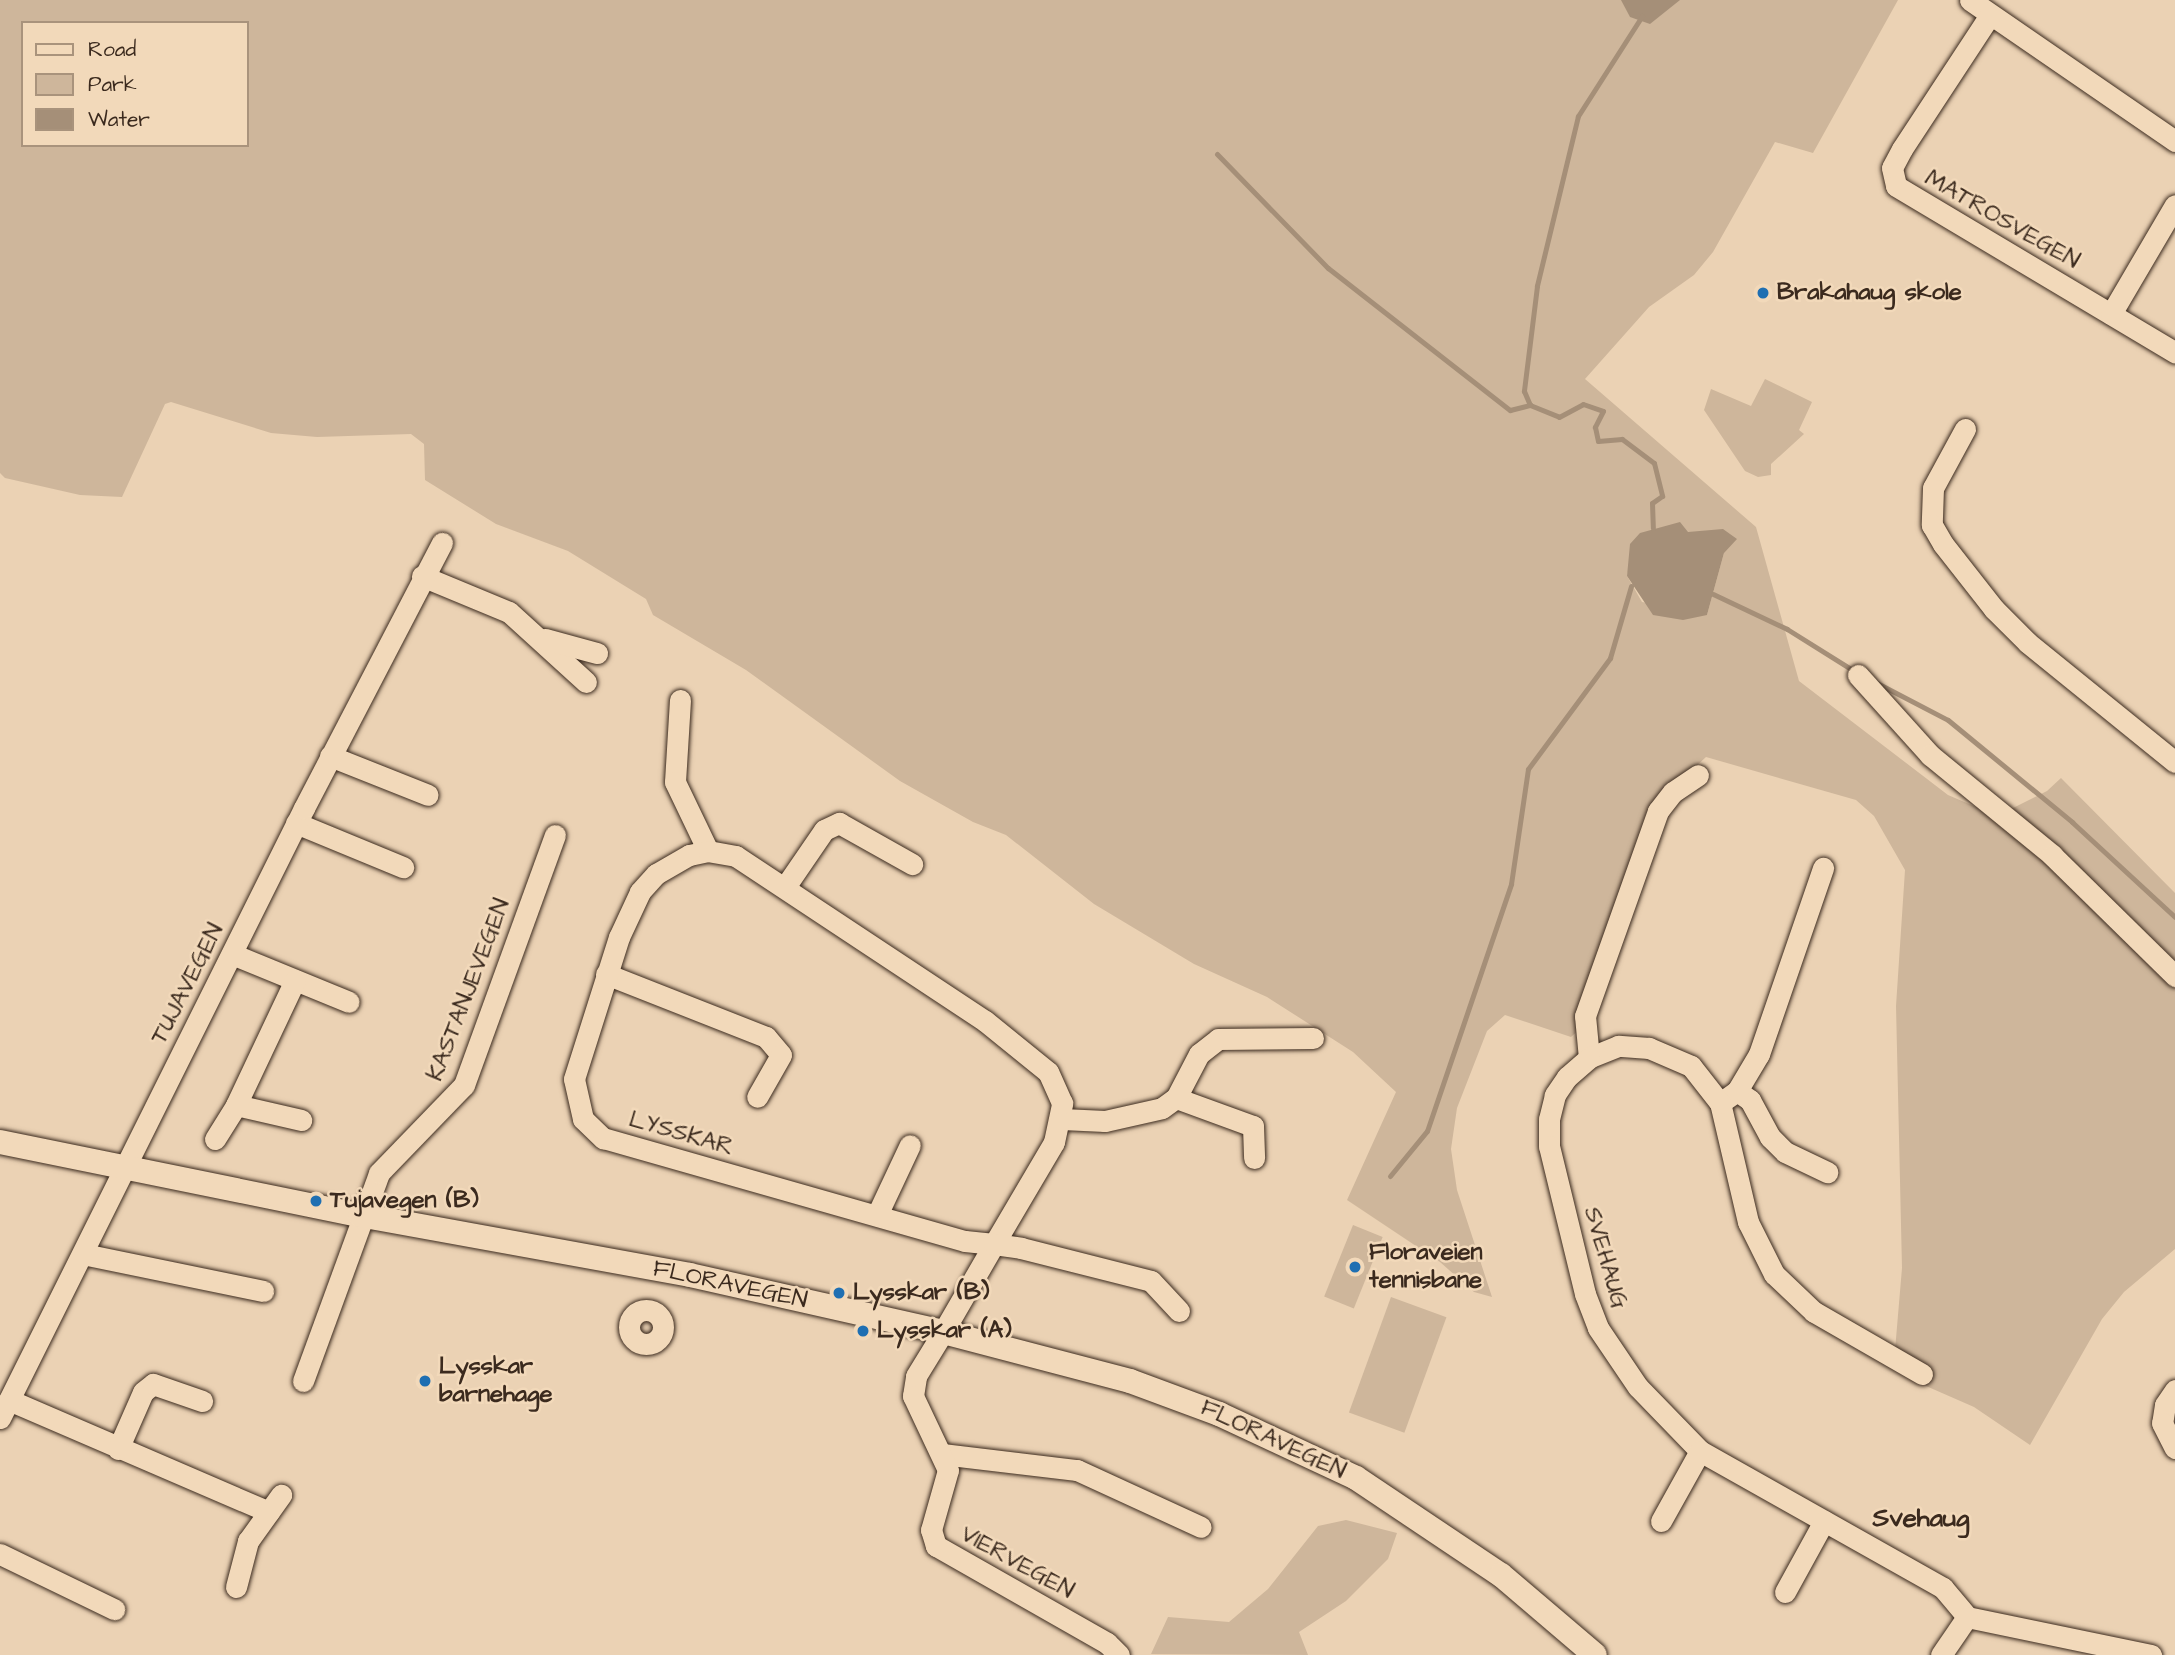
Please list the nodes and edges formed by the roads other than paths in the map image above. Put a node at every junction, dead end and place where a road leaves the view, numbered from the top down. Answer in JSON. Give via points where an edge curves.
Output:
{"nodes":[{"id":1,"x":1970,"y":0,"type":"edge"},
{"id":2,"x":1990,"y":15,"type":"junction"},
{"id":3,"x":2175,"y":141,"type":"edge"},
{"id":4,"x":2175,"y":205,"type":"edge"},
{"id":5,"x":2111,"y":314,"type":"junction"},
{"id":6,"x":2175,"y":352,"type":"edge"},
{"id":7,"x":1965,"y":429,"type":"dead end"},
{"id":8,"x":442,"y":543,"type":"dead end"},
{"id":9,"x":422,"y":576,"type":"junction"},
{"id":10,"x":543,"y":638,"type":"junction"},
{"id":11,"x":597,"y":653,"type":"dead end"},
{"id":12,"x":1858,"y":675,"type":"dead end"},
{"id":13,"x":586,"y":682,"type":"dead end"},
{"id":14,"x":680,"y":700,"type":"dead end"},
{"id":15,"x":330,"y":756,"type":"junction"},
{"id":16,"x":2175,"y":762,"type":"edge"},
{"id":17,"x":1698,"y":775,"type":"dead end"},
{"id":18,"x":428,"y":795,"type":"dead end"},
{"id":19,"x":296,"y":823,"type":"junction"},
{"id":20,"x":555,"y":835,"type":"dead end"},
{"id":21,"x":708,"y":851,"type":"junction"},
{"id":22,"x":912,"y":864,"type":"dead end"},
{"id":23,"x":403,"y":867,"type":"dead end"},
{"id":24,"x":1823,"y":868,"type":"dead end"},
{"id":25,"x":785,"y":887,"type":"junction"},
{"id":26,"x":232,"y":954,"type":"junction"},
{"id":27,"x":606,"y":974,"type":"junction"},
{"id":28,"x":2175,"y":975,"type":"edge"},
{"id":29,"x":295,"y":980,"type":"junction"},
{"id":30,"x":349,"y":1002,"type":"dead end"},
{"id":31,"x":1314,"y":1038,"type":"dead end"},
{"id":32,"x":1589,"y":1058,"type":"junction"},
{"id":33,"x":1737,"y":1091,"type":"junction"},
{"id":34,"x":757,"y":1097,"type":"dead end"},
{"id":35,"x":1176,"y":1098,"type":"junction"},
{"id":36,"x":1720,"y":1103,"type":"junction"},
{"id":37,"x":236,"y":1105,"type":"junction"},
{"id":38,"x":301,"y":1119,"type":"dead end"},
{"id":39,"x":1062,"y":1119,"type":"junction"},
{"id":40,"x":215,"y":1139,"type":"dead end"},
{"id":41,"x":0,"y":1142,"type":"edge"},
{"id":42,"x":910,"y":1145,"type":"dead end"},
{"id":43,"x":1254,"y":1158,"type":"dead end"},
{"id":44,"x":124,"y":1167,"type":"junction"},
{"id":45,"x":1827,"y":1172,"type":"dead end"},
{"id":46,"x":877,"y":1214,"type":"junction"},
{"id":47,"x":360,"y":1215,"type":"junction"},
{"id":48,"x":994,"y":1244,"type":"junction"},
{"id":49,"x":83,"y":1254,"type":"junction"},
{"id":50,"x":263,"y":1292,"type":"dead end"},
{"id":51,"x":1179,"y":1311,"type":"dead end"},
{"id":52,"x":943,"y":1332,"type":"junction"},
{"id":53,"x":1922,"y":1374,"type":"dead end"},
{"id":54,"x":303,"y":1381,"type":"dead end"},
{"id":55,"x":2175,"y":1390,"type":"edge"},
{"id":56,"x":202,"y":1401,"type":"dead end"},
{"id":57,"x":4,"y":1409,"type":"edge"},
{"id":58,"x":2175,"y":1448,"type":"edge"},
{"id":59,"x":118,"y":1449,"type":"junction"},
{"id":60,"x":1700,"y":1451,"type":"junction"},
{"id":61,"x":942,"y":1454,"type":"junction"},
{"id":62,"x":1661,"y":1521,"type":"dead end"},
{"id":63,"x":1824,"y":1521,"type":"junction"},
{"id":64,"x":1201,"y":1527,"type":"dead end"},
{"id":65,"x":0,"y":1554,"type":"edge"},
{"id":66,"x":236,"y":1587,"type":"dead end"},
{"id":67,"x":1785,"y":1592,"type":"dead end"},
{"id":68,"x":114,"y":1609,"type":"dead end"},
{"id":69,"x":1967,"y":1616,"type":"junction"},
{"id":70,"x":1119,"y":1655,"type":"edge"},
{"id":71,"x":1595,"y":1655,"type":"edge"},
{"id":72,"x":1941,"y":1655,"type":"edge"},
{"id":73,"x":2151,"y":1655,"type":"edge"}],
"edges":[{"from":1,"to":2,"type":"street"},
{"from":2,"to":3,"type":"street"},
{"from":2,"to":5,"type":"street","name":"MATROSVEGEN","via":[[1902,149],[1892,178],[1903,192]]},
{"from":4,"to":5,"type":"street"},
{"from":5,"to":6,"type":"street","name":"MATROSVEGEN"},
{"from":7,"to":16,"type":"street","via":[[1933,488],[1933,525],[1943,544],[1994,609],[2028,643]]},
{"from":8,"to":9,"type":"street","name":"TUJAVEGEN"},
{"from":9,"to":10,"type":"street","via":[[489,601]]},
{"from":9,"to":15,"type":"street","name":"TUJAVEGEN"},
{"from":10,"to":11,"type":"street"},
{"from":10,"to":13,"type":"street"},
{"from":12,"to":28,"type":"street","via":[[1923,748],[2052,855]]},
{"from":14,"to":21,"type":"street","via":[[675,782]]},
{"from":15,"to":18,"type":"street"},
{"from":15,"to":19,"type":"street","name":"TUJAVEGEN"},
{"from":17,"to":32,"type":"street","via":[[1673,792],[1658,811],[1585,1016]]},
{"from":19,"to":23,"type":"street"},
{"from":19,"to":26,"type":"street","name":"TUJAVEGEN"},
{"from":20,"to":47,"type":"street","name":"KASTANJEVEGEN","via":[[464,1085],[444,1110],[388,1161]]},
{"from":21,"to":25,"type":"street","via":[[736,856]]},
{"from":21,"to":27,"type":"street","name":"LYSSKAR","via":[[673,863],[640,892]]},
{"from":22,"to":25,"type":"street","via":[[839,823],[824,830]]},
{"from":24,"to":33,"type":"street","via":[[1759,1054]]},
{"from":25,"to":39,"type":"street","via":[[1028,1052],[1057,1088]]},
{"from":26,"to":29,"type":"street"},
{"from":26,"to":44,"type":"street","name":"TUJAVEGEN"},
{"from":27,"to":34,"type":"street","via":[[766,1037],[781,1055]]},
{"from":27,"to":46,"type":"street","name":"LYSSKAR","via":[[574,1079],[578,1107],[590,1127],[620,1145]]},
{"from":29,"to":30,"type":"street"},
{"from":29,"to":37,"type":"street"},
{"from":31,"to":35,"type":"street","via":[[1218,1039],[1199,1054]]},
{"from":32,"to":36,"type":"street","name":"SVEHAUG","via":[[1618,1046],[1649,1048],[1673,1056],[1700,1075]]},
{"from":32,"to":60,"type":"street","name":"SVEHAUG","via":[[1567,1077],[1549,1119],[1549,1146],[1585,1294],[1598,1328],[1638,1387]]},
{"from":33,"to":36,"type":"street"},
{"from":33,"to":45,"type":"street","via":[[1750,1100],[1770,1137],[1785,1152]]},
{"from":35,"to":39,"type":"street","via":[[1162,1108],[1124,1118]]},
{"from":35,"to":43,"type":"street","via":[[1253,1126]]},
{"from":36,"to":53,"type":"street","name":"SVEHAUG","via":[[1748,1223],[1774,1274],[1814,1312]]},
{"from":37,"to":38,"type":"street"},
{"from":37,"to":40,"type":"street"},
{"from":39,"to":48,"type":"street","via":[[1054,1142]]},
{"from":41,"to":44,"type":"street","name":"FLORAVEGEN"},
{"from":42,"to":46,"type":"street"},
{"from":44,"to":47,"type":"street","name":"FLORAVEGEN"},
{"from":44,"to":49,"type":"street","name":"TUJAVEGEN"},
{"from":46,"to":48,"type":"street","name":"LYSSKAR","via":[[965,1241]]},
{"from":47,"to":52,"type":"street","name":"FLORAVEGEN","via":[[690,1275]]},
{"from":47,"to":54,"type":"street","name":"KASTANJEVEGEN"},
{"from":48,"to":51,"type":"street","name":"LYSSKAR","via":[[1151,1281]]},
{"from":48,"to":52,"type":"street"},
{"from":49,"to":50,"type":"street"},
{"from":49,"to":57,"type":"street","name":"TUJAVEGEN"},
{"from":52,"to":61,"type":"street","name":"VIERVEGEN","via":[[913,1385],[916,1407]]},
{"from":52,"to":71,"type":"street","name":"FLORAVEGEN","via":[[1130,1381],[1303,1451],[1356,1478],[1451,1539]]},
{"from":55,"to":58,"type":"street","via":[[2165,1405],[2162,1423]]},
{"from":56,"to":59,"type":"street","via":[[153,1384],[143,1392]]},
{"from":57,"to":59,"type":"street"},
{"from":59,"to":66,"type":"street","via":[[210,1487],[269,1504],[248,1541]]},
{"from":60,"to":62,"type":"street"},
{"from":60,"to":63,"type":"street","name":"SVEHAUG"},
{"from":61,"to":64,"type":"street","via":[[1077,1470]]},
{"from":61,"to":70,"type":"street","name":"VIERVEGEN","via":[[948,1470],[931,1530],[936,1546],[1107,1643]]},
{"from":63,"to":67,"type":"street"},
{"from":63,"to":69,"type":"street","name":"SVEHAUG","via":[[1943,1588]]},
{"from":65,"to":68,"type":"street"},
{"from":69,"to":72,"type":"street"},
{"from":69,"to":73,"type":"street"}]}
